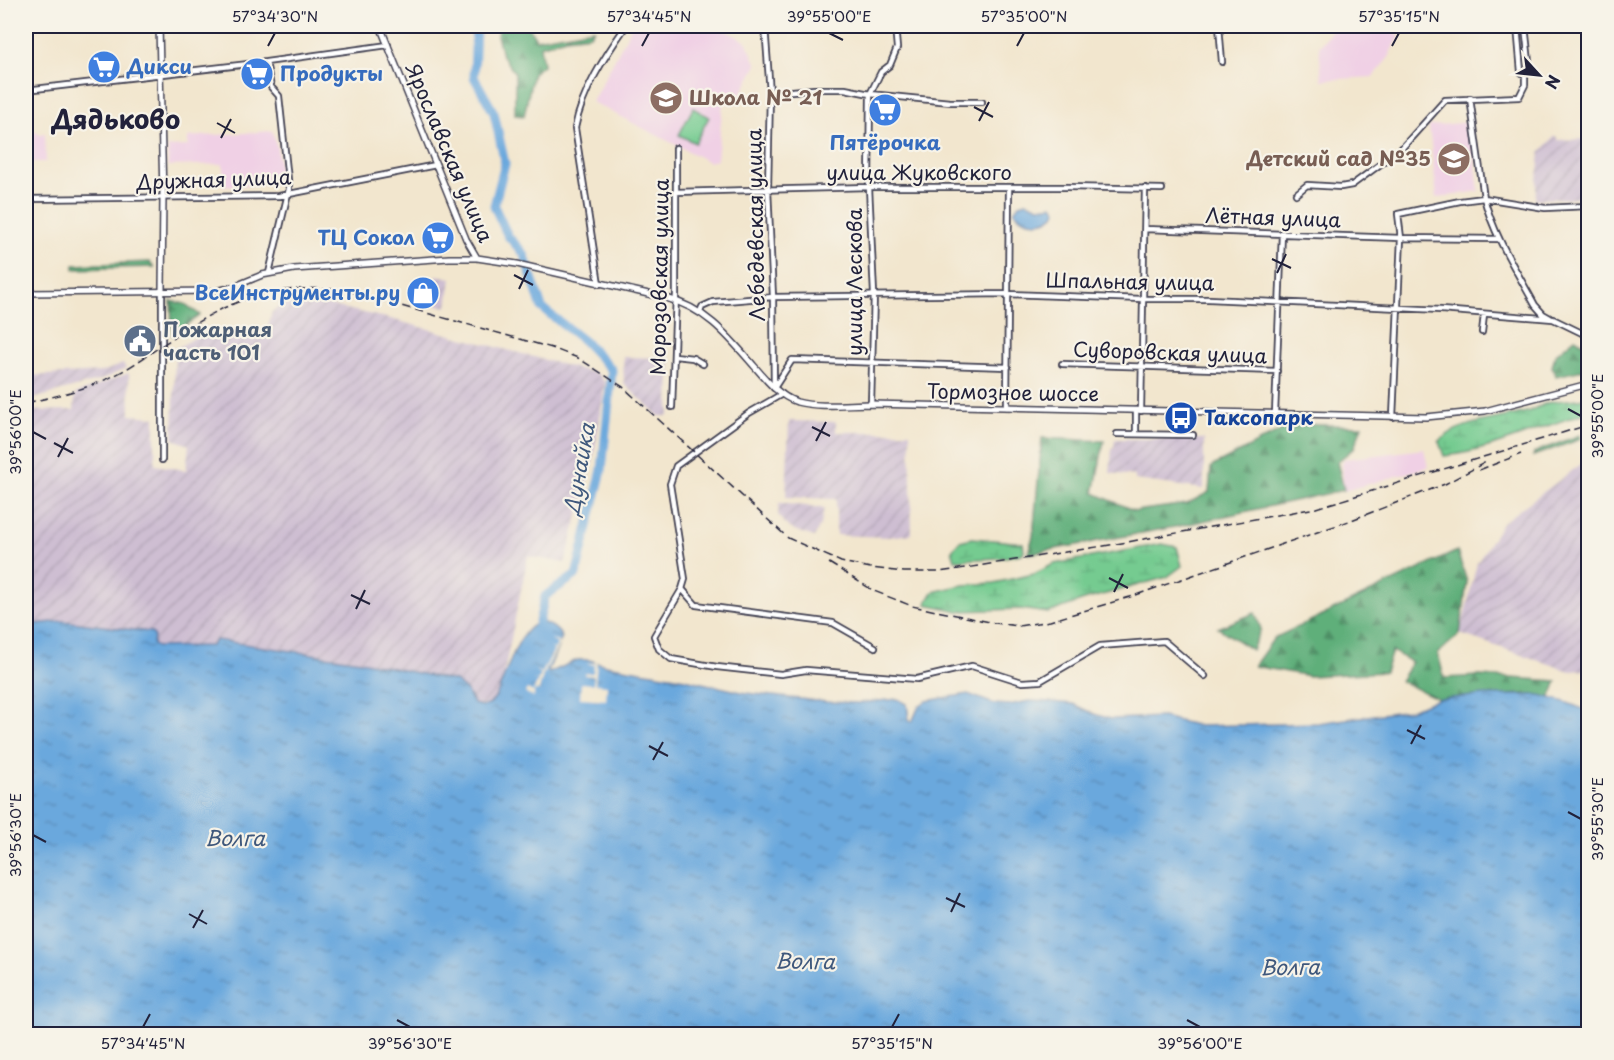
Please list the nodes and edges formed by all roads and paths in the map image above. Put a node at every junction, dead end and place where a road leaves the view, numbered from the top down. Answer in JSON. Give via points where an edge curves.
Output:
{"nodes":[{"id":1,"x":159,"y":26,"type":"edge"},
{"id":2,"x":380,"y":26,"type":"edge"},
{"id":3,"x":626,"y":26,"type":"edge"},
{"id":4,"x":765,"y":26,"type":"edge"},
{"id":5,"x":896,"y":26,"type":"edge"},
{"id":6,"x":1219,"y":26,"type":"edge"},
{"id":7,"x":1517,"y":26,"type":"edge"},
{"id":8,"x":1526,"y":26,"type":"edge"},
{"id":9,"x":388,"y":45,"type":"junction"},
{"id":10,"x":266,"y":62,"type":"junction"},
{"id":11,"x":1222,"y":62,"type":"dead end"},
{"id":12,"x":160,"y":73,"type":"junction"},
{"id":13,"x":1525,"y":75,"type":"junction"},
{"id":14,"x":26,"y":90,"type":"edge"},
{"id":15,"x":770,"y":93,"type":"junction"},
{"id":16,"x":870,"y":94,"type":"junction"},
{"id":17,"x":1470,"y":98,"type":"junction"},
{"id":18,"x":982,"y":102,"type":"dead end"},
{"id":19,"x":676,"y":148,"type":"dead end"},
{"id":20,"x":436,"y":165,"type":"junction"},
{"id":21,"x":870,"y":187,"type":"junction"},
{"id":22,"x":1009,"y":188,"type":"junction"},
{"id":23,"x":1145,"y":188,"type":"junction"},
{"id":24,"x":768,"y":189,"type":"junction"},
{"id":25,"x":1162,"y":189,"type":"dead end"},
{"id":26,"x":675,"y":192,"type":"junction"},
{"id":27,"x":1296,"y":194,"type":"dead end"},
{"id":28,"x":288,"y":195,"type":"junction"},
{"id":29,"x":163,"y":196,"type":"junction"},
{"id":30,"x":1484,"y":198,"type":"junction"},
{"id":31,"x":26,"y":199,"type":"edge"},
{"id":32,"x":1588,"y":206,"type":"edge"},
{"id":33,"x":1145,"y":229,"type":"junction"},
{"id":34,"x":1282,"y":233,"type":"junction"},
{"id":35,"x":1401,"y":238,"type":"junction"},
{"id":36,"x":1499,"y":239,"type":"junction"},
{"id":37,"x":477,"y":258,"type":"junction"},
{"id":38,"x":269,"y":273,"type":"junction"},
{"id":39,"x":599,"y":284,"type":"junction"},
{"id":40,"x":162,"y":291,"type":"junction"},
{"id":41,"x":26,"y":293,"type":"edge"},
{"id":42,"x":874,"y":294,"type":"junction"},
{"id":43,"x":1008,"y":294,"type":"junction"},
{"id":44,"x":773,"y":297,"type":"junction"},
{"id":45,"x":1142,"y":299,"type":"junction"},
{"id":46,"x":675,"y":300,"type":"junction"},
{"id":47,"x":1279,"y":303,"type":"junction"},
{"id":48,"x":1397,"y":308,"type":"junction"},
{"id":49,"x":700,"y":312,"type":"junction"},
{"id":50,"x":1484,"y":315,"type":"junction"},
{"id":51,"x":1553,"y":319,"type":"junction"},
{"id":52,"x":1482,"y":332,"type":"dead end"},
{"id":53,"x":1588,"y":336,"type":"edge"},
{"id":54,"x":675,"y":356,"type":"junction"},
{"id":55,"x":871,"y":363,"type":"junction"},
{"id":56,"x":703,"y":364,"type":"dead end"},
{"id":57,"x":1062,"y":364,"type":"dead end"},
{"id":58,"x":1008,"y":367,"type":"junction"},
{"id":59,"x":1142,"y":367,"type":"junction"},
{"id":60,"x":1277,"y":371,"type":"junction"},
{"id":61,"x":1588,"y":384,"type":"edge"},
{"id":62,"x":774,"y":388,"type":"junction"},
{"id":63,"x":782,"y":394,"type":"junction"},
{"id":64,"x":871,"y":404,"type":"junction"},
{"id":65,"x":672,"y":407,"type":"dead end"},
{"id":66,"x":1007,"y":407,"type":"junction"},
{"id":67,"x":1139,"y":410,"type":"junction"},
{"id":68,"x":1275,"y":414,"type":"junction"},
{"id":69,"x":1393,"y":417,"type":"junction"},
{"id":70,"x":1117,"y":434,"type":"dead end"},
{"id":71,"x":1136,"y":434,"type":"junction"},
{"id":72,"x":1192,"y":435,"type":"dead end"},
{"id":73,"x":162,"y":460,"type":"dead end"},
{"id":74,"x":682,"y":589,"type":"junction"},
{"id":75,"x":875,"y":647,"type":"dead end"},
{"id":76,"x":1205,"y":676,"type":"dead end"}],
"edges":[{"from":1,"to":12,"type":"street"},
{"from":2,"to":9,"type":"street","name":"Ярославская улица"},
{"from":3,"to":39,"type":"street","via":[[588,89],[575,128]]},
{"from":4,"to":15,"type":"street","name":"Лебедевская улица"},
{"from":5,"to":16,"type":"street","via":[[897,48]]},
{"from":6,"to":11,"type":"street"},
{"from":7,"to":13,"type":"street","via":[[1521,72]]},
{"from":8,"to":13,"type":"street","via":[[1530,71]]},
{"from":9,"to":10,"type":"street"},
{"from":9,"to":20,"type":"street","name":"Ярославская улица"},
{"from":10,"to":12,"type":"street"},
{"from":10,"to":28,"type":"street","via":[[271,87],[279,96]]},
{"from":12,"to":14,"type":"street"},
{"from":12,"to":29,"type":"street"},
{"from":13,"to":17,"type":"street","via":[[1519,97]]},
{"from":15,"to":16,"type":"street","via":[[814,88]]},
{"from":15,"to":24,"type":"street","name":"Лебедевская улица"},
{"from":16,"to":18,"type":"street"},
{"from":16,"to":21,"type":"street","name":"улица Лескова"},
{"from":17,"to":27,"type":"street","via":[[1445,100],[1401,149],[1352,185],[1307,185]]},
{"from":17,"to":30,"type":"street"},
{"from":19,"to":26,"type":"street","name":"Морозовская улица"},
{"from":20,"to":28,"type":"street","name":"Дружная улица"},
{"from":20,"to":37,"type":"street","name":"Ярославская улица"},
{"from":21,"to":22,"type":"street","name":"улица Жуковского"},
{"from":21,"to":24,"type":"street","name":"улица Жуковского"},
{"from":21,"to":42,"type":"street","name":"улица Лескова"},
{"from":22,"to":23,"type":"street","name":"улица Жуковского"},
{"from":22,"to":43,"type":"street"},
{"from":23,"to":25,"type":"street","name":"улица Жуковского"},
{"from":23,"to":33,"type":"street"},
{"from":24,"to":26,"type":"street","name":"улица Жуковского"},
{"from":24,"to":44,"type":"street","name":"Лебедевская улица"},
{"from":26,"to":46,"type":"street","name":"Морозовская улица"},
{"from":28,"to":29,"type":"street","name":"Дружная улица"},
{"from":28,"to":38,"type":"street"},
{"from":29,"to":31,"type":"street","name":"Дружная улица"},
{"from":29,"to":40,"type":"street"},
{"from":30,"to":32,"type":"street","via":[[1545,208]]},
{"from":30,"to":35,"type":"street","via":[[1399,213]]},
{"from":30,"to":36,"type":"street"},
{"from":33,"to":34,"type":"street","name":"Лётная улица"},
{"from":33,"to":45,"type":"street"},
{"from":34,"to":35,"type":"street","name":"Лётная улица"},
{"from":34,"to":47,"type":"street"},
{"from":35,"to":36,"type":"street","name":"Лётная улица"},
{"from":35,"to":48,"type":"street"},
{"from":36,"to":51,"type":"street","via":[[1534,305]]},
{"from":37,"to":38,"type":"street","name":"Тормозное шоссе"},
{"from":37,"to":39,"type":"street","name":"Тормозное шоссе"},
{"from":38,"to":40,"type":"street","name":"Тормозное шоссе","via":[[224,290]]},
{"from":39,"to":46,"type":"street","name":"Тормозное шоссе"},
{"from":40,"to":41,"type":"street","name":"Тормозное шоссе"},
{"from":40,"to":73,"type":"street"},
{"from":42,"to":43,"type":"street","name":"Шпальная улица"},
{"from":42,"to":44,"type":"street","name":"Шпальная улица"},
{"from":42,"to":55,"type":"street","name":"улица Лескова"},
{"from":43,"to":45,"type":"street","name":"Шпальная улица"},
{"from":43,"to":58,"type":"street"},
{"from":44,"to":49,"type":"street","name":"Шпальная улица","via":[[713,302]]},
{"from":44,"to":62,"type":"street","name":"Лебедевская улица"},
{"from":45,"to":47,"type":"street","name":"Шпальная улица"},
{"from":45,"to":59,"type":"street"},
{"from":46,"to":49,"type":"street","name":"Тормозное шоссе"},
{"from":46,"to":54,"type":"street","name":"Морозовская улица"},
{"from":47,"to":48,"type":"street","name":"Шпальная улица"},
{"from":47,"to":60,"type":"street"},
{"from":48,"to":50,"type":"street","name":"Шпальная улица"},
{"from":48,"to":69,"type":"street"},
{"from":49,"to":62,"type":"street","name":"Тормозное шоссе"},
{"from":50,"to":51,"type":"street","name":"Шпальная улица"},
{"from":50,"to":52,"type":"street"},
{"from":51,"to":53,"type":"street","name":"Шпальная улица"},
{"from":54,"to":56,"type":"street","via":[[693,358]]},
{"from":54,"to":65,"type":"street","name":"Морозовская улица"},
{"from":55,"to":58,"type":"street"},
{"from":55,"to":62,"type":"street","via":[[792,360]]},
{"from":55,"to":64,"type":"street","name":"улица Лескова"},
{"from":57,"to":59,"type":"street","name":"Суворовская улица"},
{"from":58,"to":66,"type":"street"},
{"from":59,"to":60,"type":"street","name":"Суворовская улица"},
{"from":59,"to":67,"type":"street"},
{"from":60,"to":68,"type":"street"},
{"from":61,"to":69,"type":"street","name":"Тормозное шоссе","via":[[1485,411]]},
{"from":62,"to":63,"type":"street","name":"Тормозное шоссе"},
{"from":63,"to":64,"type":"street","name":"Тормозное шоссе","via":[[812,404]]},
{"from":63,"to":74,"type":"street","via":[[676,466],[670,484],[685,579]]},
{"from":64,"to":66,"type":"street","name":"Тормозное шоссе"},
{"from":66,"to":67,"type":"street","name":"Тормозное шоссе"},
{"from":67,"to":68,"type":"street","name":"Тормозное шоссе"},
{"from":67,"to":71,"type":"street"},
{"from":68,"to":69,"type":"street","name":"Тормозное шоссе"},
{"from":70,"to":71,"type":"street"},
{"from":71,"to":72,"type":"street"},
{"from":74,"to":75,"type":"street","via":[[696,605],[833,623]]},
{"from":74,"to":76,"type":"street","via":[[654,636],[659,649],[671,659],[717,668],[917,679],[972,666],[1022,682],[1040,681],[1100,646],[1164,641]]}]}
